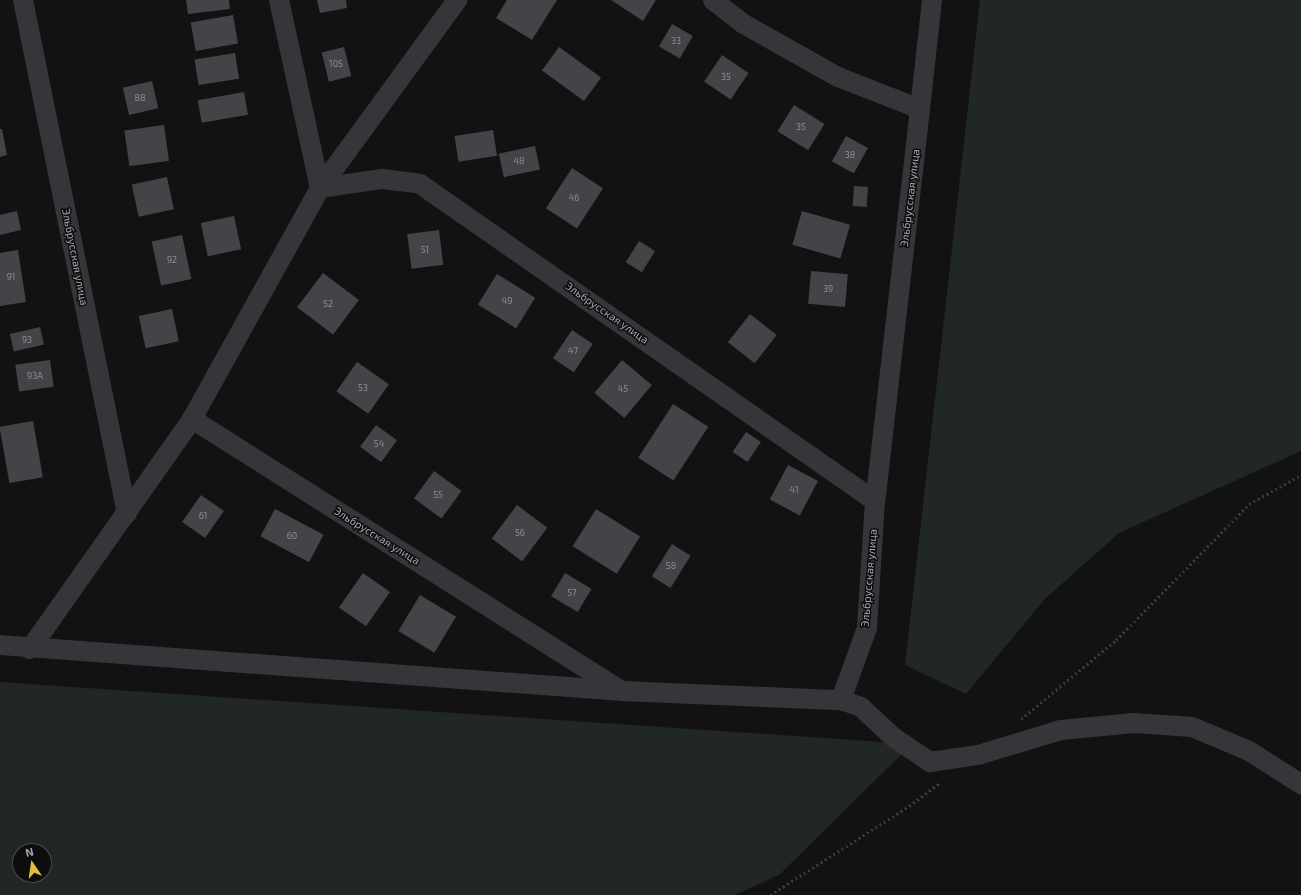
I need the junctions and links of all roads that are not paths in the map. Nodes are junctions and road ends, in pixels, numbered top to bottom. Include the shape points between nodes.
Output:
1 (23, 0) edge
2 (279, 0) edge
3 (457, 0) edge
4 (713, 0) edge
5 (932, 0) edge
6 (920, 109) junction
7 (320, 188) junction
8 (192, 419) junction
9 (875, 501) junction
10 (127, 514) junction
11 (0, 645) edge
12 (30, 649) junction
13 (622, 692) junction
14 (841, 700) junction
15 (1301, 784) edge

1 - 10 street, Эльбрусская улица
2 - 7 street
3 - 7 street
4 - 6 street via 742,23 838,77
5 - 6 street, Эльбрусская улица
6 - 9 street, Эльбрусская улица
7 - 8 street
7 - 9 street, Эльбрусская улица via 382,179 420,184
8 - 10 street
8 - 13 street, Эльбрусская улица
9 - 14 street, Эльбрусская улица via 867,628
10 - 12 street
11 - 12 street
12 - 13 street
13 - 14 street
14 - 15 street via 861,707 893,737 930,762 978,754 1061,730 1134,723 1192,726 1249,751

